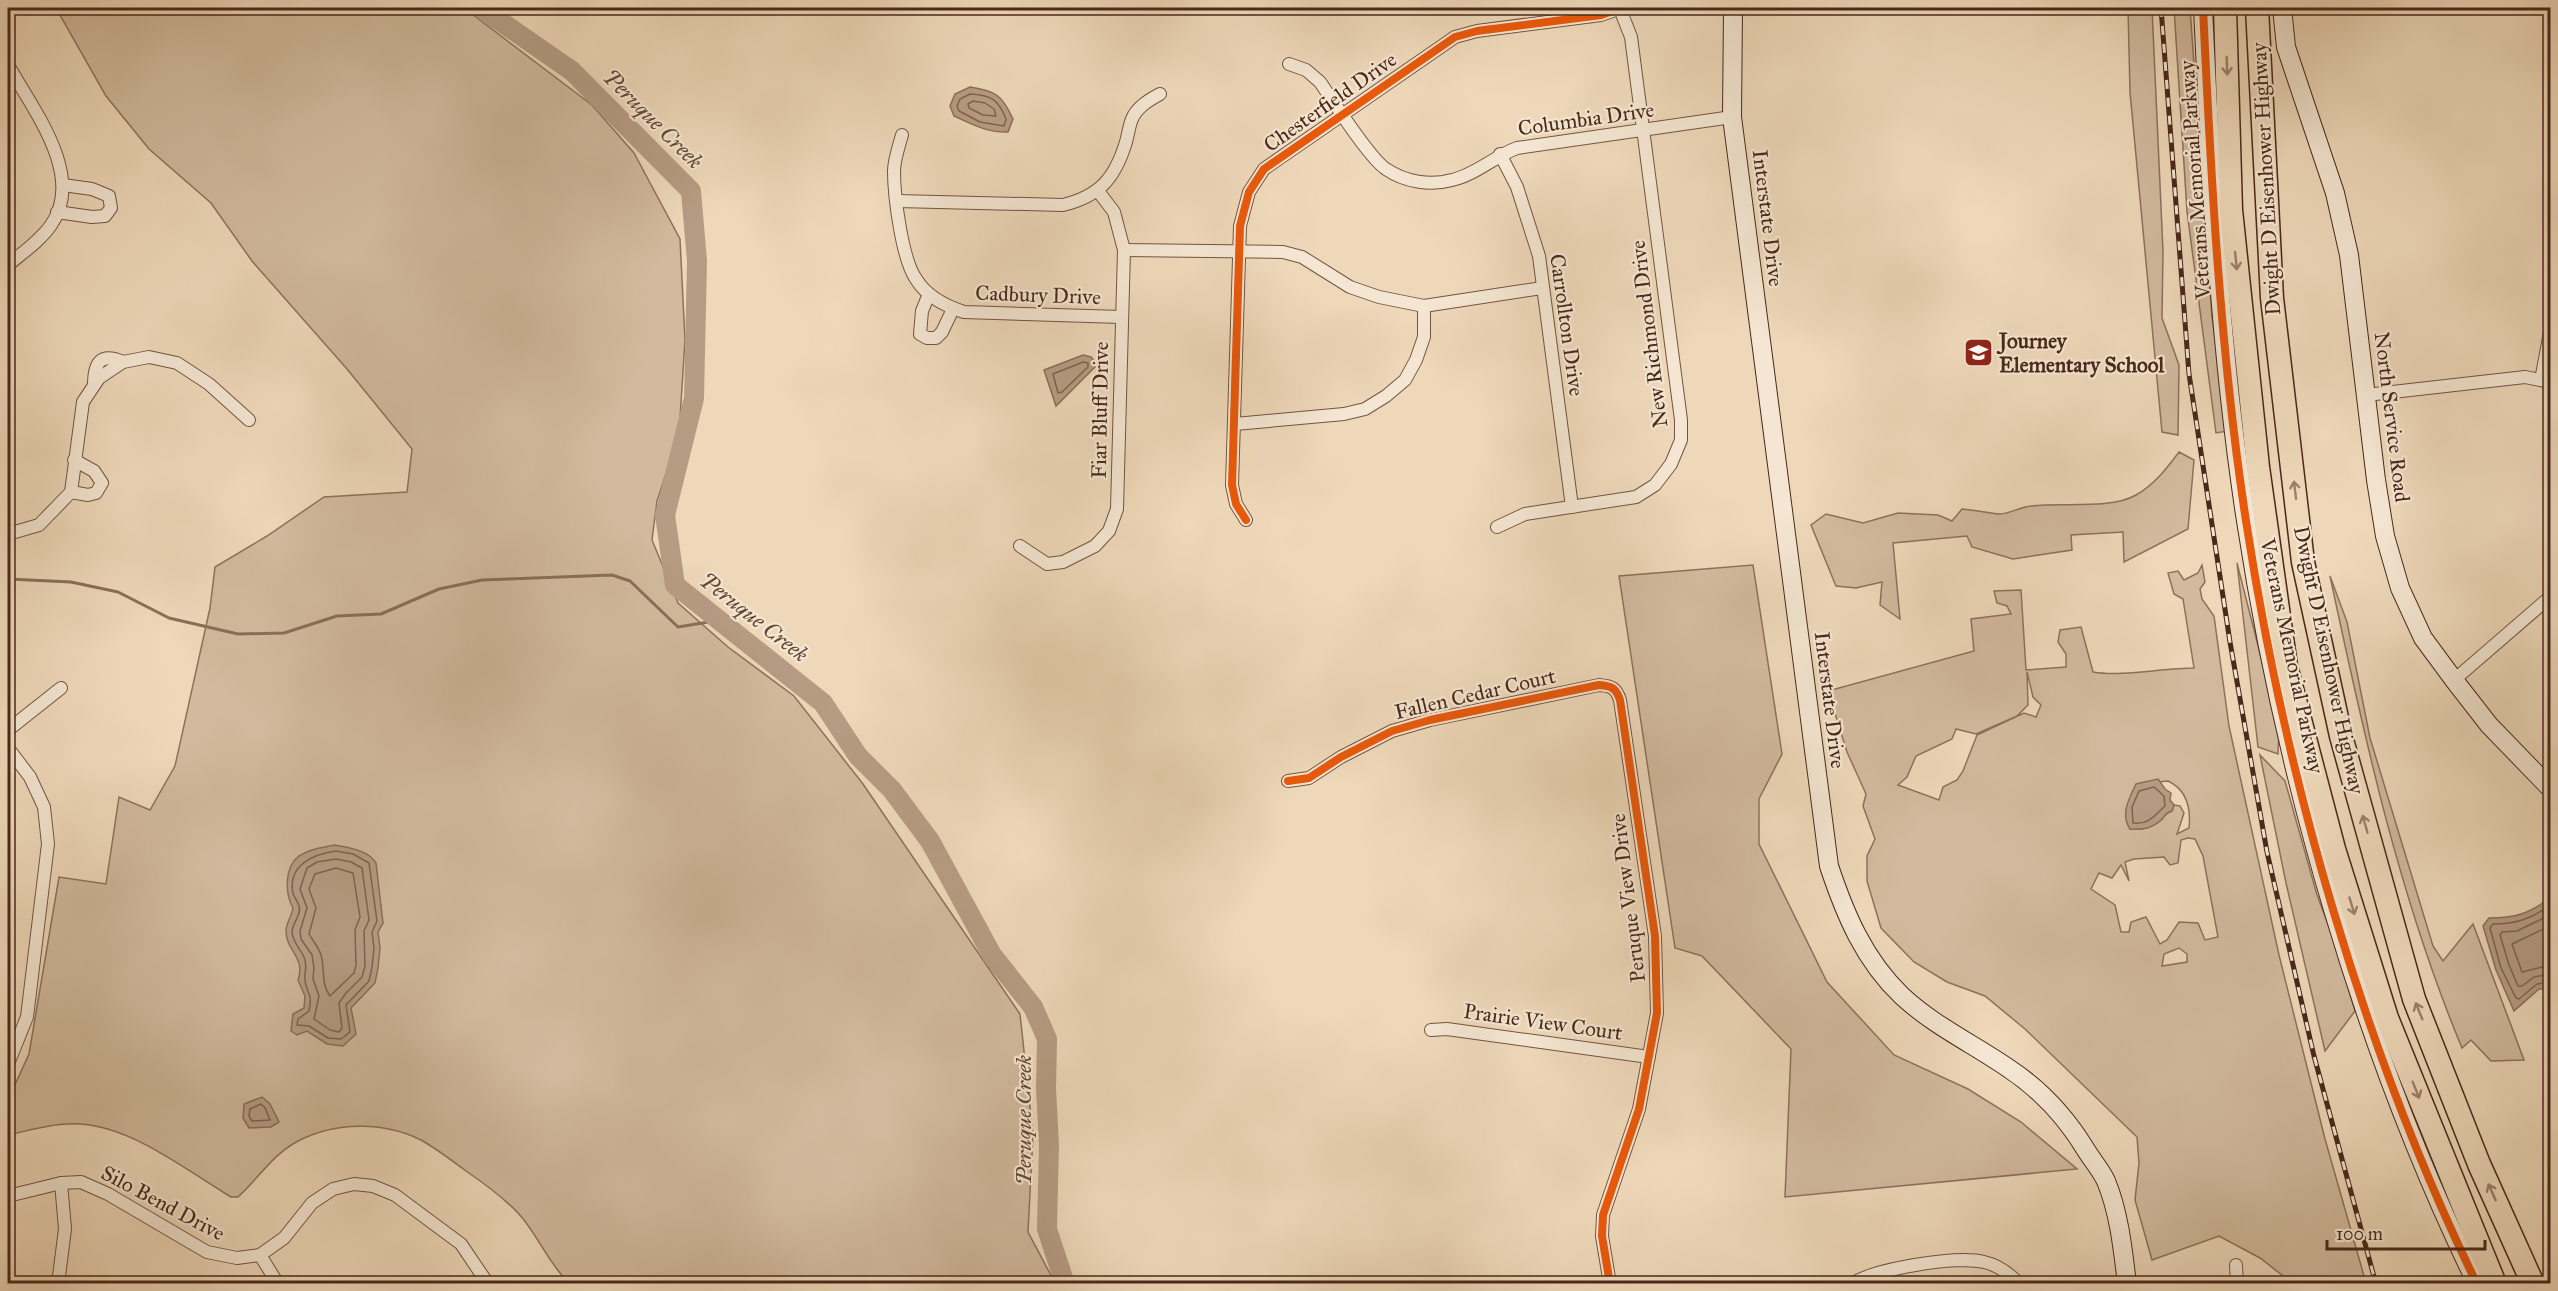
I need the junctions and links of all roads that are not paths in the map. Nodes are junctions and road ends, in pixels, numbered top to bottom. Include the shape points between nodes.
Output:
1 (1620, 8) edge
2 (1733, 8) edge
3 (2203, 8) edge
4 (2225, 8) edge
5 (2257, 8) edge
6 (2282, 8) edge
7 (1289, 64) dead end
8 (10, 74) edge
9 (1160, 94) dead end
10 (1343, 114) junction
11 (1732, 117) junction
12 (1643, 130) junction
13 (902, 135) dead end
14 (1500, 154) junction
15 (63, 185) junction
16 (1098, 190) junction
17 (897, 201) junction
18 (57, 212) junction
19 (1124, 250) junction
20 (1239, 251) junction
21 (8, 266) edge
22 (1542, 288) junction
23 (929, 294) junction
24 (1424, 306) junction
25 (953, 309) junction
26 (1121, 317) junction
27 (2550, 332) edge
28 (2546, 381) edge
29 (2366, 395) junction
30 (249, 420) dead end
31 (1235, 424) junction
32 (75, 460) junction
33 (71, 492) junction
34 (1572, 507) junction
35 (1246, 520) dead end
36 (1497, 527) dead end
37 (8, 534) edge
38 (1020, 546) dead end
39 (2550, 597) edge
40 (2454, 680) junction
41 (1611, 685) joint
42 (61, 688) dead end
43 (8, 730) edge
44 (8, 747) edge
45 (1288, 781) dead end
46 (2550, 788) edge
47 (1431, 1030) dead end
48 (1649, 1057) junction
49 (8, 1064) edge
50 (61, 1183) junction
51 (8, 1196) edge
52 (260, 1255) junction
53 (2236, 1265) dead end
54 (58, 1284) edge
55 (278, 1284) edge
56 (488, 1284) edge
57 (1610, 1284) edge
58 (1852, 1284) edge
59 (2019, 1284) edge
60 (2127, 1284) edge
61 (2237, 1284) edge
62 (2476, 1284) edge
63 (2495, 1284) edge
64 (2534, 1284) edge

1 - 10 street, Chesterfield Drive via 1601,15 1455,37
1 - 12 street, New Richmond Drive via 1631,37
2 - 11 street, Interstate Drive
3 - 62 street, Veterans Memorial Parkway via 2222,319 2258,594 2298,779 2337,918 2395,1091
4 -> 63 highway, Dwight D Eisenhower Highway via 2230,210 2258,467 2286,666 2334,849 2387,1018
64 -> 5 highway, Dwight D Eisenhower Highway via 2480,1164 2414,999 2336,713 2303,562 2272,298
6 - 29 street, North Service Road via 2286,46 2335,193 2349,255
7 - 10 street, Columbia Drive via 1306,70 1320,82
8 - 15 street via 58,154
9 - 16 street via 1132,118 1119,162
10 - 14 street, Columbia Drive via 1384,169 1406,179 1431,183 1454,180
10 - 20 street, Chesterfield Drive via 1264,169 1249,192 1240,226
11 - 12 street, Columbia Drive
11 - 60 street, Interstate Drive via 1828,866 1850,922 1892,985 1921,1011 2028,1083 2078,1137 2105,1180
12 - 14 street, Columbia Drive via 1517,148
12 - 34 street, New Richmond Drive via 1681,440 1671,464 1654,485 1636,497
13 - 17 street, Cadbury Drive via 894,169
14 - 22 street, Carrollton Drive via 1530,221
15 - 18 street
15 - 18 street via 109,196 111,208 105,216 92,217
16 - 17 street via 1063,205
16 - 19 street, Fiar Bluff Drive via 1114,212
17 - 23 street, Cadbury Drive via 906,259 916,280
18 - 21 street via 53,223
19 - 20 street
19 - 26 street, Fiar Bluff Drive
20 - 24 street via 1283,252 1302,257 1350,287
20 - 31 street, Chesterfield Drive
22 - 24 street
22 - 34 street, Carrollton Drive
23 - 25 street, Cadbury Drive
23 - 25 street, Cadbury Drive via 922,311 920,334 936,338
24 - 31 street via 1424,337 1416,360 1405,380 1386,396 1365,409 1344,414
25 - 26 street, Cadbury Drive
26 - 38 street, Fiar Bluff Drive via 1117,509 1109,531 1095,546 1063,562 1047,564
27 - 28 street
28 - 29 street via 2525,377 2484,380
29 - 40 street, North Service Road via 2385,536 2400,588 2423,638
30 - 32 street via 209,384 177,363 149,357 123,362 99,378 83,402
31 - 35 street, Chesterfield Drive via 1232,485 1236,504
32 - 33 street
32 - 33 street via 94,471 102,483 96,493
33 - 37 street via 39,525
34 - 36 street, New Richmond Drive via 1525,514
39 - 40 street
40 - 46 street, North Service Road via 2489,725
41 - 45 street, Fallen Cedar Court via 1558,692 1392,731 1309,778
41 - 48 street, Peruque View Drive via 1620,700 1654,936 1657,1013
42 - 43 street
44 - 49 street via 30,777 44,807 48,844 27,1017
47 - 48 street, Prairie View Court
48 - 57 street, Peruque View Drive via 1639,1109 1603,1215 1602,1236
50 - 51 street, Silo Bend Drive
50 - 52 street, Silo Bend Drive via 81,1182 108,1194 207,1252 237,1258
50 - 54 street via 64,1229
52 - 55 street
52 - 56 street via 284,1238 312,1203 333,1190 354,1184 373,1186 395,1195 461,1244
53 - 61 street
58 - 59 street via 1886,1270 1971,1260 1994,1265

